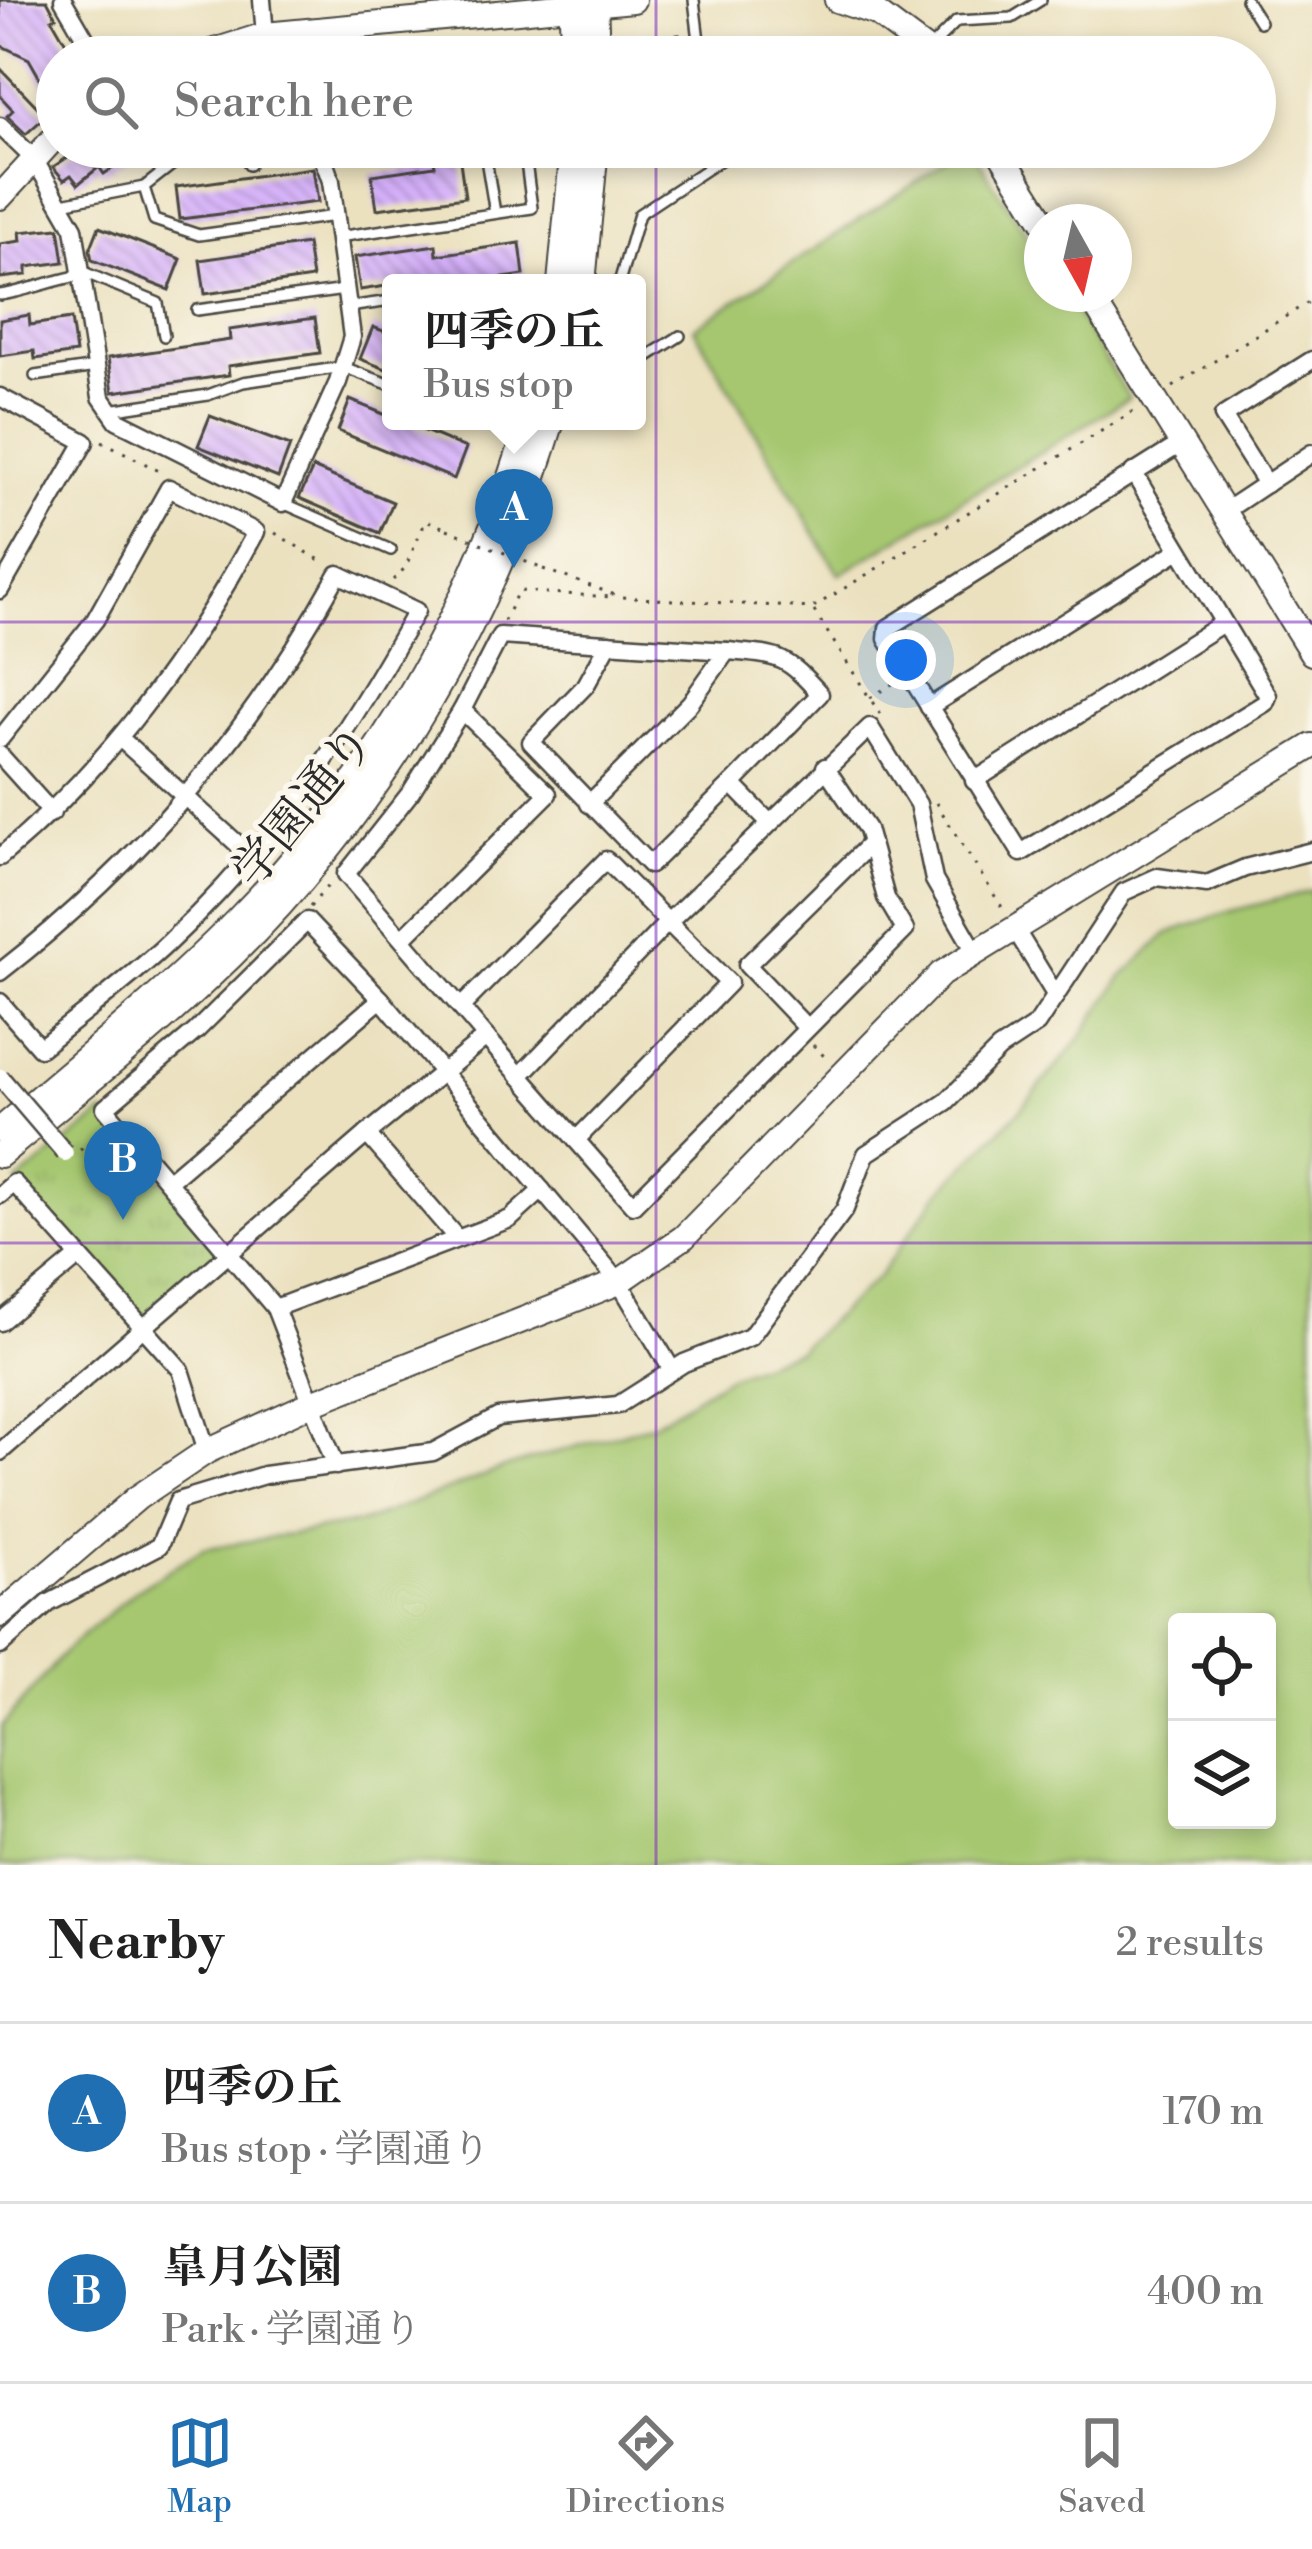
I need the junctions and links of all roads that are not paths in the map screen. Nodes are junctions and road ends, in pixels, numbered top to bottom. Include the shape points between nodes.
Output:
1 (63, 0) edge
2 (262, 0) edge
3 (633, 0) edge
4 (694, 0) edge
5 (838, 0) edge
6 (1041, 0) edge
7 (1246, 0) edge
8 (583, 2) edge
9 (1260, 22) dead end
10 (83, 36) edge
11 (267, 36) edge
12 (340, 36) edge
13 (577, 36) edge
14 (592, 36) edge
15 (698, 36) edge
16 (908, 36) edge
17 (945, 36) edge
18 (0, 126) edge
19 (34, 159) junction
20 (36, 162) edge
21 (40, 168) edge
22 (168, 168) edge
23 (326, 168) edge
24 (488, 168) edge
25 (527, 168) edge
26 (571, 168) edge
27 (594, 168) edge
28 (700, 168) edge
29 (1010, 168) edge
30 (144, 187) junction
31 (0, 197) edge
32 (62, 202) junction
33 (1033, 204) edge
34 (495, 213) junction
35 (335, 215) junction
36 (338, 237) junction
37 (81, 273) junction
38 (561, 274) edge
39 (584, 274) edge
40 (622, 274) edge
41 (0, 295) edge
42 (346, 298) junction
43 (382, 301) edge
44 (197, 310) dead end
45 (1100, 312) edge
46 (164, 336) dead end
47 (680, 337) dead end
48 (646, 358) edge
49 (1312, 360) edge
50 (96, 367) junction
51 (343, 367) junction
52 (35, 376) dead end
53 (382, 382) edge
54 (0, 398) edge
55 (110, 410) junction
56 (526, 430) edge
57 (549, 430) edge
58 (1182, 443) junction
59 (1312, 452) edge
60 (1133, 472) junction
61 (1266, 484) junction
62 (283, 502) junction
63 (1225, 511) junction
64 (391, 550) dead end
65 (1179, 550) junction
66 (0, 590) edge
67 (1223, 622) junction
68 (609, 644) junction
69 (727, 651) junction
70 (1312, 653) edge
71 (929, 707) junction
72 (462, 710) junction
73 (0, 739) edge
74 (122, 739) junction
75 (1312, 746) edge
76 (0, 755) edge
77 (825, 766) junction
78 (974, 781) junction
79 (732, 784) junction
80 (187, 799) junction
81 (589, 804) junction
82 (52, 813) junction
83 (769, 822) junction
84 (871, 843) junction
85 (1312, 851) edge
86 (0, 856) edge
87 (252, 856) junction
88 (667, 923) junction
89 (1015, 929) junction
90 (402, 939) junction
91 (976, 953) junction
92 (0, 972) edge
93 (1056, 996) junction
94 (381, 999) junction
95 (0, 1002) edge
96 (460, 1007) junction
97 (807, 1028) junction
98 (486, 1037) junction
99 (443, 1072) junction
100 (520, 1076) junction
101 (0, 1077) edge
102 (0, 1130) edge
103 (368, 1134) junction
104 (576, 1140) junction
105 (65, 1153) road end
106 (0, 1155) edge
107 (168, 1180) junction
108 (542, 1190) junction
109 (0, 1195) edge
110 (455, 1236) junction
111 (231, 1254) junction
112 (77, 1258) junction
113 (620, 1282) junction
114 (275, 1308) junction
115 (0, 1322) edge
116 (146, 1327) junction
117 (672, 1370) junction
118 (312, 1403) junction
119 (207, 1450) junction
120 (0, 1452) edge
121 (336, 1466) junction
122 (0, 1615) edge
123 (0, 1646) edge

1 - 10 street
2 - 11 street
3 - 8 street
4 - 15 lane
5 - 16 street
6 - 17 lane via 1012,18 957,21
7 - 9 lane
8 - 12 street
8 - 13 street
8 - 14 street
18 - 19 street
19 - 20 street
19 - 31 street
21 - 32 street
22 - 30 lane
23 - 35 street
24 - 34 lane
25 - 34 lane via 532,208
26 - 38 street
27 - 39 street
28 - 40 lane via 639,214
29 - 33 street
30 - 32 lane
30 - 35 lane via 154,220 199,235
32 - 37 street
34 - 36 lane
35 - 36 street
36 - 42 street
37 - 41 lane
37 - 46 lane via 158,303
37 - 50 street
42 - 43 lane
42 - 44 lane
42 - 51 street via 352,337
45 - 58 street
47 - 48 lane
49 - 61 street via 1223,416
50 - 52 lane
50 - 55 street
51 - 53 lane
51 - 55 lane
51 - 62 street
54 - 66 street via 85,442
55 - 62 street
56 - 102 street, 学園通り via 473,578 341,798 198,958
57 - 106 street, 学園通り via 488,594 364,805 202,985
58 - 60 street
58 - 63 street
59 - 61 street
60 - 65 street
60 - 71 street via 888,628
61 - 63 street
62 - 64 lane
63 - 70 street
65 - 67 street
65 - 71 street
67 - 78 street
67 - 78 street via 1265,703 1021,853
68 - 69 street
68 - 72 street via 500,636
68 - 81 street via 586,685 531,742
69 - 79 street via 775,655 820,694
69 - 81 street via 690,703
71 - 78 street
72 - 90 street via 346,874
72 - 90 street via 548,794
73 - 74 street via 95,620 169,488 256,532
74 - 80 street
74 - 82 street
75 - 89 street
76 - 82 street
77 - 83 street
77 - 84 street
77 - 91 street via 870,727 918,804 934,880
79 - 81 street via 650,865
79 - 83 street
80 - 87 street
80 - 87 street via 247,722 338,574 416,610 368,699
80 - 92 street
82 - 86 street
83 - 88 street
84 - 97 street via 886,898 905,929
84 - 97 street via 747,965
85 - 93 street via 1207,884 1157,877 1124,892
87 - 95 street via 168,944 40,1048
88 - 96 street via 606,860
88 - 100 street
88 - 104 street via 729,982
89 - 91 street
89 - 93 street
90 - 96 street
91 - 113 street via 906,1007 684,1237
93 - 117 street via 1037,1024 999,1048 946,1102 866,1154 845,1209 750,1337
94 - 99 street
94 - 107 street
94 - 107 street via 307,921 105,1108
96 - 98 street
97 - 104 street via 633,1205
98 - 99 street
98 - 100 street
99 - 103 street
99 - 108 street
100 - 104 street
101 - 105 street, bridge
103 - 110 street
103 - 111 street
107 - 111 street
108 - 110 street via 510,1219
108 - 113 street
109 - 112 street via 14,1183
110 - 114 street
111 - 114 street
111 - 116 street
112 - 115 street
112 - 116 street
113 - 117 street
113 - 118 street
114 - 118 street
116 - 119 street via 181,1370
116 - 120 street
117 - 121 street via 618,1405 498,1417 433,1452
118 - 119 street
118 - 121 street
119 - 122 street via 137,1498
121 - 123 street via 264,1475 178,1502 159,1546 49,1603

